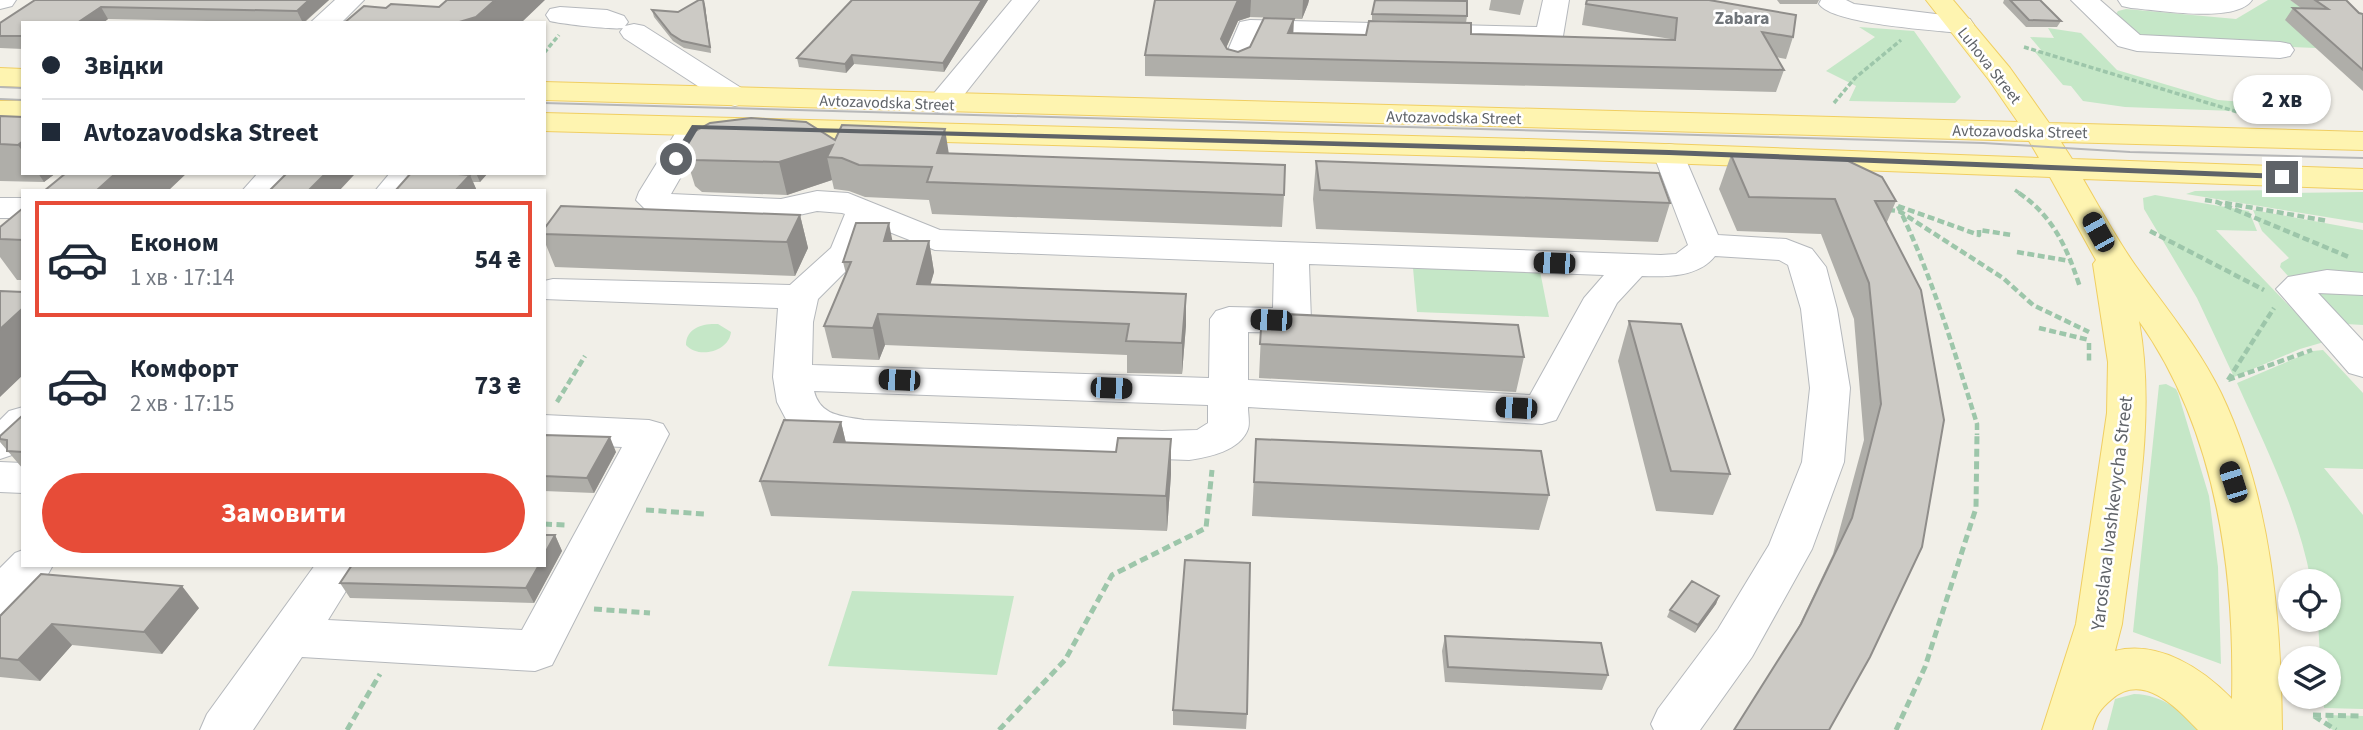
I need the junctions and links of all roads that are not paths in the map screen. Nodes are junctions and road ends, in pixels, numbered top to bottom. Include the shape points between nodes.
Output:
1 (351, 0) edge
2 (1026, 0) edge
3 (1556, 0) edge
4 (1939, 0) edge
5 (2084, 0) edge
6 (2131, 0) edge
7 (2239, 0) edge
8 (1832, 4) dead end
9 (560, 15) edge
10 (1306, 15) dead end
11 (326, 21) edge
12 (1959, 25) junction
13 (1332, 31) junction
14 (2280, 50) dead end
15 (1237, 62) edge
16 (0, 78) edge
17 (21, 78) edge
18 (546, 91) edge
19 (735, 97) junction
20 (941, 104) junction
21 (0, 110) edge
22 (21, 110) edge
23 (546, 122) edge
24 (695, 127) junction
25 (2039, 131) junction
26 (2363, 141) edge
27 (1669, 153) junction
28 (2062, 166) junction
29 (275, 175) edge
30 (406, 175) edge
31 (2363, 179) edge
32 (260, 189) edge
33 (393, 189) edge
34 (0, 208) edge
35 (21, 208) edge
36 (862, 212) junction
37 (1705, 245) junction
38 (1291, 254) junction
39 (2090, 256) junction
40 (1633, 265) junction
41 (2357, 271) edge
42 (553, 290) dead end
43 (801, 297) junction
44 (2340, 337) edge
45 (2363, 364) edge
46 (792, 377) junction
47 (1228, 392) junction
48 (548, 421) edge
49 (21, 423) edge
50 (0, 444) edge
51 (0, 477) edge
52 (21, 478) edge
53 (29, 567) edge
54 (339, 567) edge
55 (0, 597) edge
56 (290, 637) junction
57 (2072, 714) edge
58 (1676, 724) dead end
59 (225, 730) edge
60 (2229, 730) edge
61 (2257, 730) edge

1 - 11 street
2 - 20 street
3 - 13 street via 1549,36
4 - 12 main road, Luhova Street
5 - 14 street via 2137,43
6 - 7 street via 2218,6
8 - 12 street via 1849,11
9 - 19 street via 607,18
10 - 13 street
12 - 25 main road, Luhova Street
13 - 15 street via 1250,29
16 - 17 main road
18 - 19 main road, Avtozavodska Street
19 - 20 main road, Avtozavodska Street
20 - 25 main road, Avtozavodska Street
21 - 22 main road
23 - 24 main road, Avtozavodska Street
24 - 27 main road, Avtozavodska Street
24 - 36 street via 655,192 653,200 659,204 781,209 817,201 848,204
25 - 26 main road, Avtozavodska Street
25 - 28 main road, Luhova Street
27 - 28 main road, Avtozavodska Street
27 - 37 street
28 - 31 main road, Avtozavodska Street
28 - 39 main road, Yaroslava Ivashkevycha Street
29 - 32 street
30 - 33 street
34 - 35 street
36 - 38 street via 935,240
36 - 43 street via 852,242
37 - 40 street via 1686,264
37 - 58 street via 1786,250 1800,257 1808,267 1819,309 1830,388 1823,462 1790,549 1735,643
38 - 40 street
38 - 47 street via 1292,321 1229,319
39 - 57 main road, Yaroslava Ivashkevycha Street via 2127,362 2127,413 2099,624
39 - 61 main road, Yaroslava Ivashkevycha Street via 2178,351 2209,410 2233,482 2251,589
40 - 47 street via 1602,298 1542,410
41 - 44 street via 2281,293
42 - 43 street
43 - 46 street via 795,315
44 - 45 street
46 - 47 street
46 - 47 street via 800,411 813,424 837,431 1162,446 1216,440 1228,428
48 - 56 street via 649,434 535,651
49 - 50 street
51 - 52 street
53 - 55 street
54 - 56 street
56 - 59 street
57 - 60 main road via 2116,670 2141,669 2188,688

